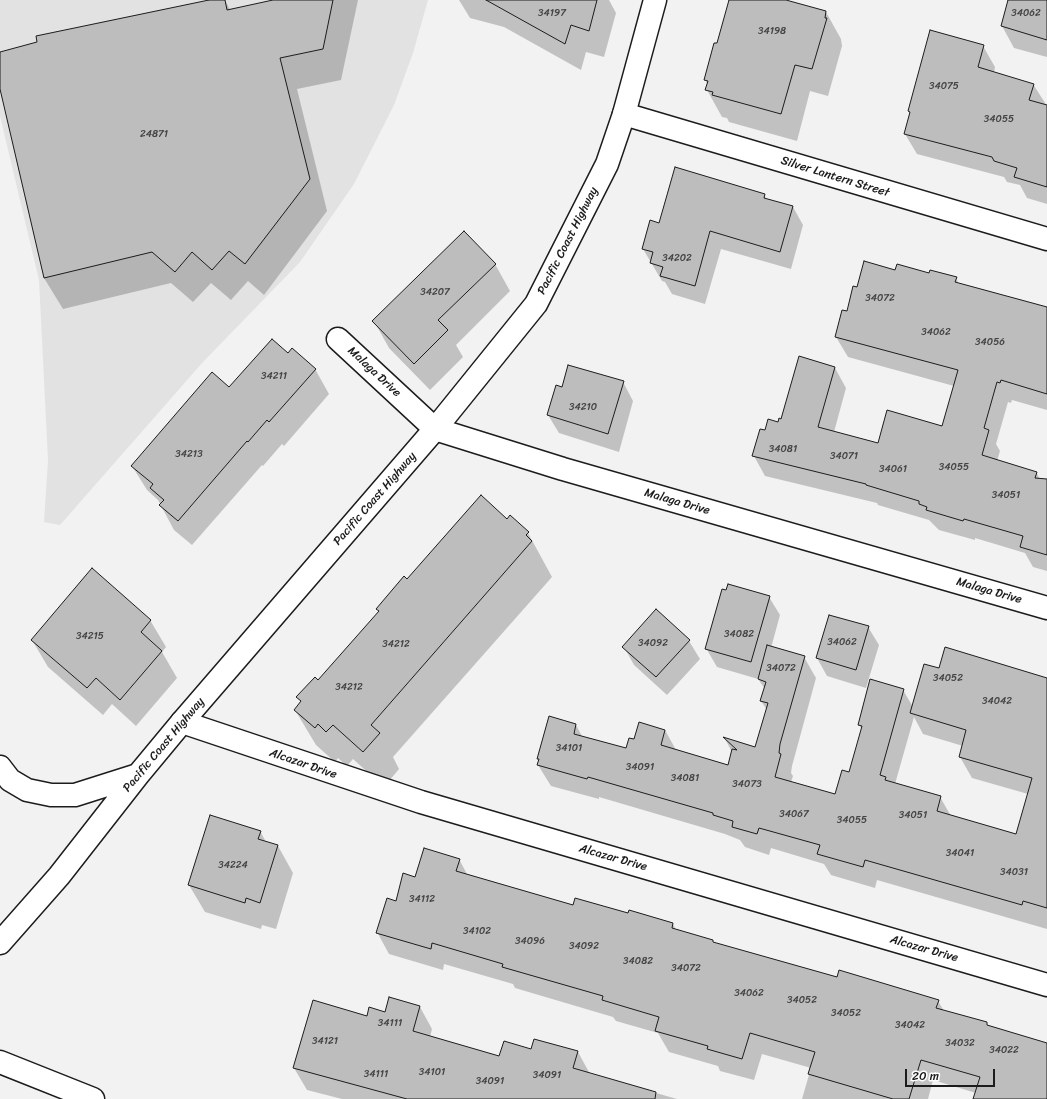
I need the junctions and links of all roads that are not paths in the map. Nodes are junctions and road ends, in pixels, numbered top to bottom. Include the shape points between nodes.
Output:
1 (655, 0) edge
2 (624, 114) junction
3 (1047, 239) edge
4 (338, 339) dead end
5 (435, 429) junction
6 (1047, 608) edge
7 (182, 722) junction
8 (0, 767) edge
9 (138, 775) junction
10 (0, 942) edge
11 (1047, 985) edge
12 (0, 1062) edge
13 (93, 1099) edge

1 - 2 main road, Pacific Coast Highway
2 - 3 main road, Silver Lantern Street
2 - 5 main road, Pacific Coast Highway via 607,164 536,304
4 - 5 main road, Malaga Drive
5 - 6 main road, Malaga Drive via 562,469
5 - 7 main road, Pacific Coast Highway
7 - 9 main road, Pacific Coast Highway
7 - 11 main road, Alcazar Drive via 421,802
8 - 9 main road via 10,780 27,790 51,795 75,794
9 - 10 main road, Pacific Coast Highway via 59,876
12 - 13 main road

